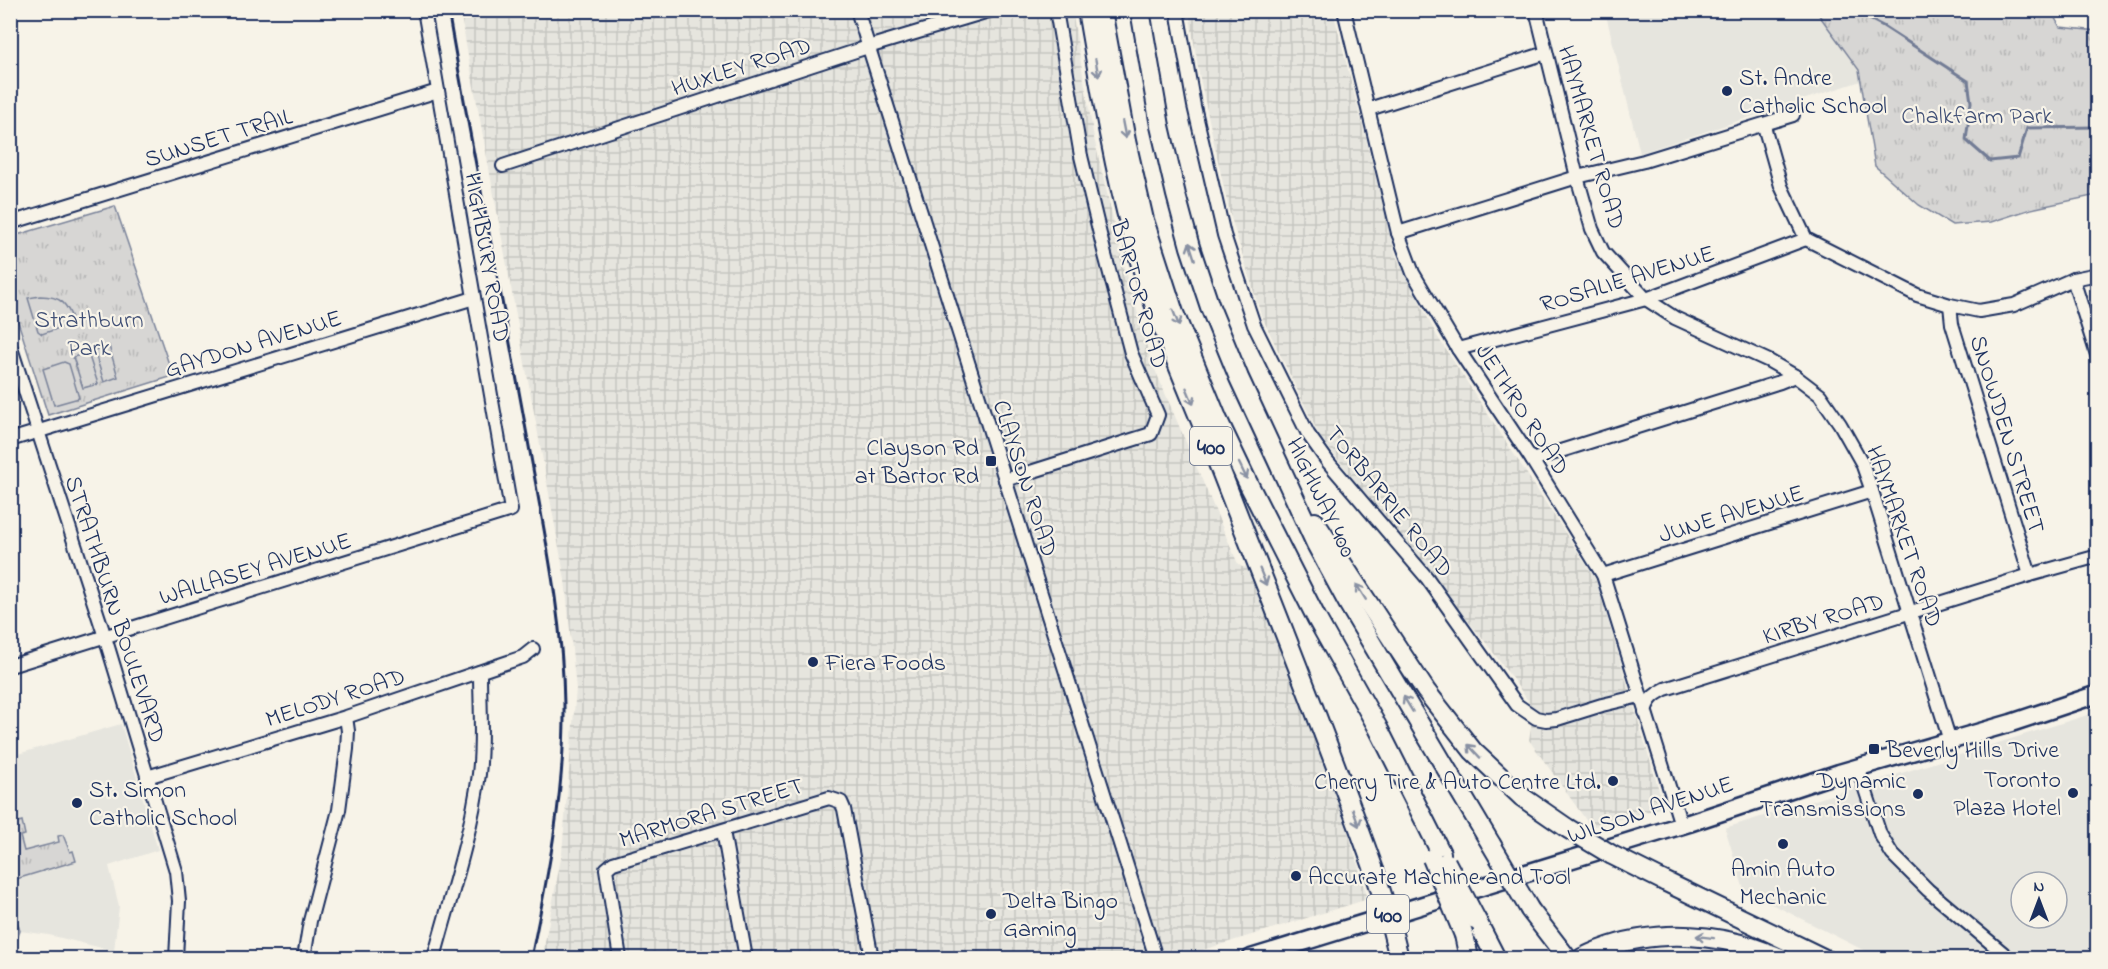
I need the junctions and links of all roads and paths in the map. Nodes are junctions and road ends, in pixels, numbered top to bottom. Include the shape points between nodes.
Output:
1 (424, 10) edge
2 (857, 10) edge
3 (992, 10) edge
4 (1056, 10) edge
5 (1087, 10) edge
6 (1102, 10) edge
7 (1140, 10) edge
8 (1177, 10) edge
9 (1344, 10) edge
10 (1536, 10) edge
11 (868, 47) junction
12 (1546, 53) junction
13 (438, 91) junction
14 (1369, 109) junction
15 (1793, 115) dead end
16 (1764, 126) junction
17 (503, 166) dead end
18 (1577, 177) junction
19 (10, 223) edge
20 (1398, 232) junction
21 (1806, 239) junction
22 (2097, 274) edge
23 (2073, 279) junction
24 (474, 298) junction
25 (1646, 299) junction
26 (1950, 305) junction
27 (10, 345) edge
28 (1458, 349) junction
29 (2097, 358) edge
30 (1795, 376) junction
31 (37, 432) junction
32 (10, 440) edge
33 (1532, 460) junction
34 (1005, 480) junction
35 (1288, 484) junction
36 (1872, 491) junction
37 (511, 510) joint
38 (2097, 556) edge
39 (1603, 575) junction
40 (2030, 575) junction
41 (1910, 613) junction
42 (105, 637) junction
43 (533, 649) dead end
44 (10, 666) edge
45 (480, 672) junction
46 (1635, 679) junction
47 (1665, 689) junction
48 (2097, 694) edge
49 (1640, 696) junction
50 (1645, 712) junction
51 (346, 717) junction
52 (1950, 741) junction
53 (1858, 768) junction
54 (147, 777) junction
55 (1681, 825) junction
56 (723, 831) junction
57 (1437, 855) junction
58 (1558, 955) edge
59 (176, 958) edge
60 (304, 958) edge
61 (434, 958) edge
62 (620, 958) edge
63 (746, 958) edge
64 (872, 958) edge
65 (1156, 958) edge
66 (1251, 958) edge
67 (1399, 958) edge
68 (1469, 958) edge
69 (1496, 958) edge
70 (1582, 958) edge
71 (1781, 958) edge
72 (1823, 958) edge
73 (2009, 958) edge

1 - 13 street, HIGHBURY ROAD
2 - 11 street, CLAYSON ROAD
3 - 11 street, HUXLEY ROAD
4 - 34 street, BARTOR ROAD via 1081,156 1105,255 1131,353 1158,415 1151,434
5 -> 67 highway, 400, bridge via 1110,142 1132,235 1167,340 1341,778 1387,910
6 -> 57 highway via 1143,220 1174,313 1217,418 1338,660 1367,731
35 -> 7 highway, HIGHWAY 400 / 400 via 1239,378 1190,247 1160,126
8 - 49 street, TORBARRIE ROAD via 1224,235 1254,325 1308,434 1427,578 1526,713 1536,718 1557,719
9 - 14 street, JETHRO ROAD
10 - 12 street, HAYMARKET ROAD
11 - 17 street, HUXLEY ROAD
11 - 34 street, CLAYSON ROAD
12 - 14 street
12 - 18 street, HAYMARKET ROAD
13 - 19 street, SUNSET TRAIL
13 - 24 street, HIGHBURY ROAD
14 - 20 street, JETHRO ROAD
15 - 16 street
16 - 18 street
16 - 21 street via 1781,186
18 - 20 street
18 - 25 street, HAYMARKET ROAD via 1592,230 1603,252
20 - 28 street, JETHRO ROAD via 1413,273
21 - 25 street, ROSALIE AVENUE
21 - 26 street via 1917,295
22 - 23 street
23 - 26 street via 2014,305 1979,310
23 - 29 street
24 - 31 street, GAYDON AVENUE
24 - 37 street, HIGHBURY ROAD
25 - 28 street, ROSALIE AVENUE
25 - 30 street, HAYMARKET ROAD via 1675,318
26 - 40 street, SNOWDEN STREET via 1952,324
27 - 31 street, STRATHBURN BOULEVARD
28 - 33 street, JETHRO ROAD
30 - 33 street
30 - 36 street, HAYMARKET ROAD via 1820,395 1840,424 1862,463
31 - 32 street, GAYDON AVENUE
31 - 42 street, STRATHBURN BOULEVARD
33 - 39 street, JETHRO ROAD
34 - 65 street, CLAYSON ROAD
58 -> 35 highway, HIGHWAY 400 / 400, bridge via 1349,605
72 -> 35 highway, bridge via 1612,855 1522,797 1473,752 1426,691
36 - 39 street, JUNE AVENUE
36 - 41 street, HAYMARKET ROAD
37 - 42 street, WALLASEY AVENUE
38 - 40 street, KIRBY ROAD
39 - 46 street, JETHRO ROAD
40 - 41 street, KIRBY ROAD
41 - 47 street, KIRBY ROAD
41 - 52 street, HAYMARKET ROAD
42 - 44 street, WALLASEY AVENUE
42 - 54 street, STRATHBURN BOULEVARD
43 - 45 street, MELODY ROAD via 523,657
45 - 51 street, MELODY ROAD
45 - 61 street via 481,744 476,794
46 - 47 street via 1647,687
46 - 49 street, JETHRO ROAD
47 - 50 street, KIRBY ROAD via 1653,696
48 - 52 main road, WILSON AVENUE
49 - 50 street, JETHRO ROAD
50 - 55 street, JETHRO ROAD
51 - 54 street, MELODY ROAD
51 - 60 street via 347,748 339,810
52 - 53 main road, WILSON AVENUE
53 - 55 main road, WILSON AVENUE
53 - 73 street via 1880,834 1892,854
54 - 59 street, STRATHBURN BOULEVARD via 176,871
55 - 66 main road, WILSON AVENUE
56 - 62 street, MARMORA STREET via 613,863 606,869
56 - 63 street
56 - 64 street, MARMORA STREET via 829,798 841,802
57 - 68 highway, bridge
57 - 69 highway, bridge
71 -> 70 highway via 1739,943 1675,935 1623,942

